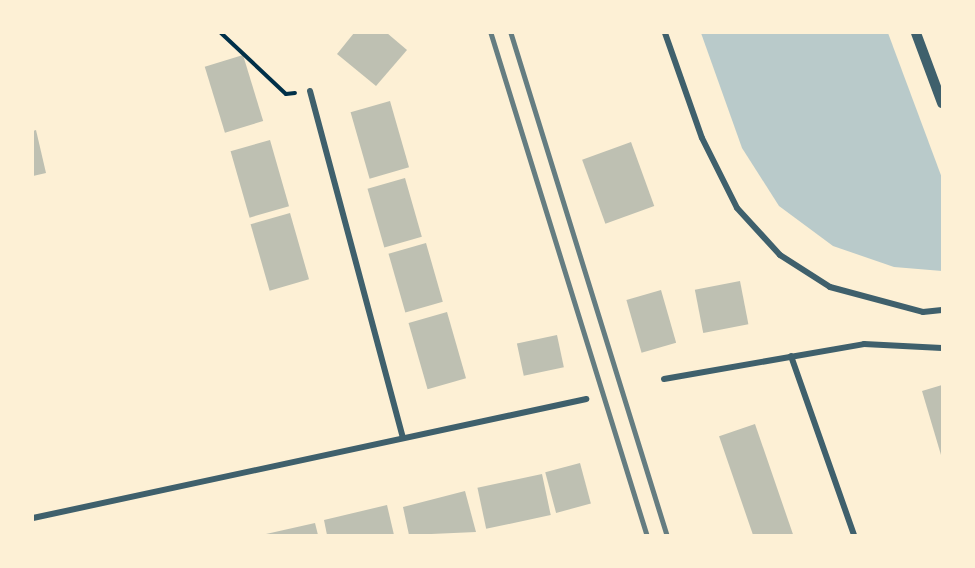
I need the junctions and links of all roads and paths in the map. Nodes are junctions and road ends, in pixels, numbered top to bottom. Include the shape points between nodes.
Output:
1 (221, 33) edge
2 (665, 33) edge
3 (916, 33) edge
4 (310, 91) joint
5 (942, 103) edge
6 (942, 310) edge
7 (942, 348) edge
8 (791, 356) junction
9 (664, 379) dead end
10 (586, 399) dead end
11 (403, 438) junction
12 (33, 517) edge
13 (854, 535) edge

1 - 4 path via 286,94
2 - 6 street via 702,138 737,208 780,255 830,287 923,312
3 - 5 street
4 - 11 street
7 - 8 street via 864,344
8 - 9 street
8 - 13 street
10 - 11 street
11 - 12 street

